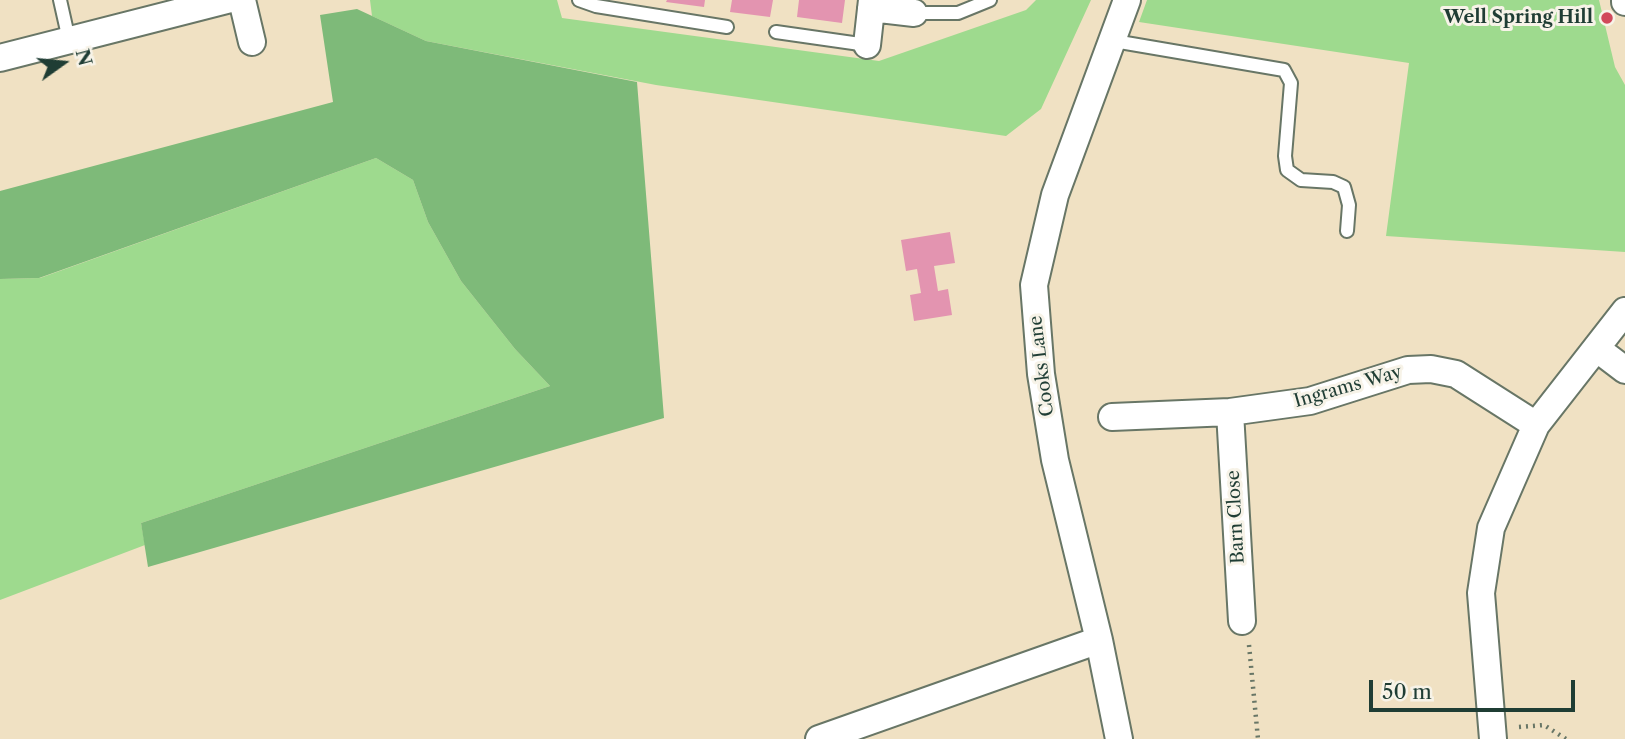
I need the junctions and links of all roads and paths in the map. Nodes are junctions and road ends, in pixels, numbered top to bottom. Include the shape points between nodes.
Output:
1 (60, 0) edge
2 (227, 0) edge
3 (242, 0) edge
4 (579, 0) edge
5 (990, 0) edge
6 (1127, 0) edge
7 (872, 4) edge
8 (914, 13) joint
9 (727, 27) dead end
10 (776, 32) dead end
11 (69, 40) junction
12 (1114, 41) junction
13 (252, 42) dead end
14 (867, 45) joint
15 (0, 58) edge
16 (1347, 231) dead end
17 (1625, 310) edge
18 (1596, 348) junction
19 (1625, 370) edge
20 (1230, 412) junction
21 (1112, 417) dead end
22 (1536, 425) junction
23 (1242, 621) joint
24 (1099, 640) junction
25 (1493, 734) edge
26 (819, 739) edge
27 (1119, 739) edge
28 (1258, 739) edge
29 (1566, 739) edge

1 - 11 lane
2 - 11 street
3 - 13 street
4 - 9 lane
5 - 8 lane via 958,13
6 - 12 street, Cooks Lane
7 - 8 street
7 - 14 street
10 - 14 lane
11 - 15 street
12 - 16 lane via 1284,70 1291,83 1287,170 1301,180 1344,187 1349,205
12 - 24 street, Cooks Lane via 1055,195 1034,285 1041,374 1055,460
17 - 18 street
18 - 19 street
18 - 22 street
20 - 21 street, Ingrams Way
20 - 22 street, Ingrams Way via 1310,401 1408,370 1431,369 1456,374
20 - 23 street, Barn Close
22 - 25 street via 1491,528 1481,593
23 - 28 path via 1249,645
24 - 26 street
24 - 27 street, Cooks Lane
25 - 29 path via 1544,725

